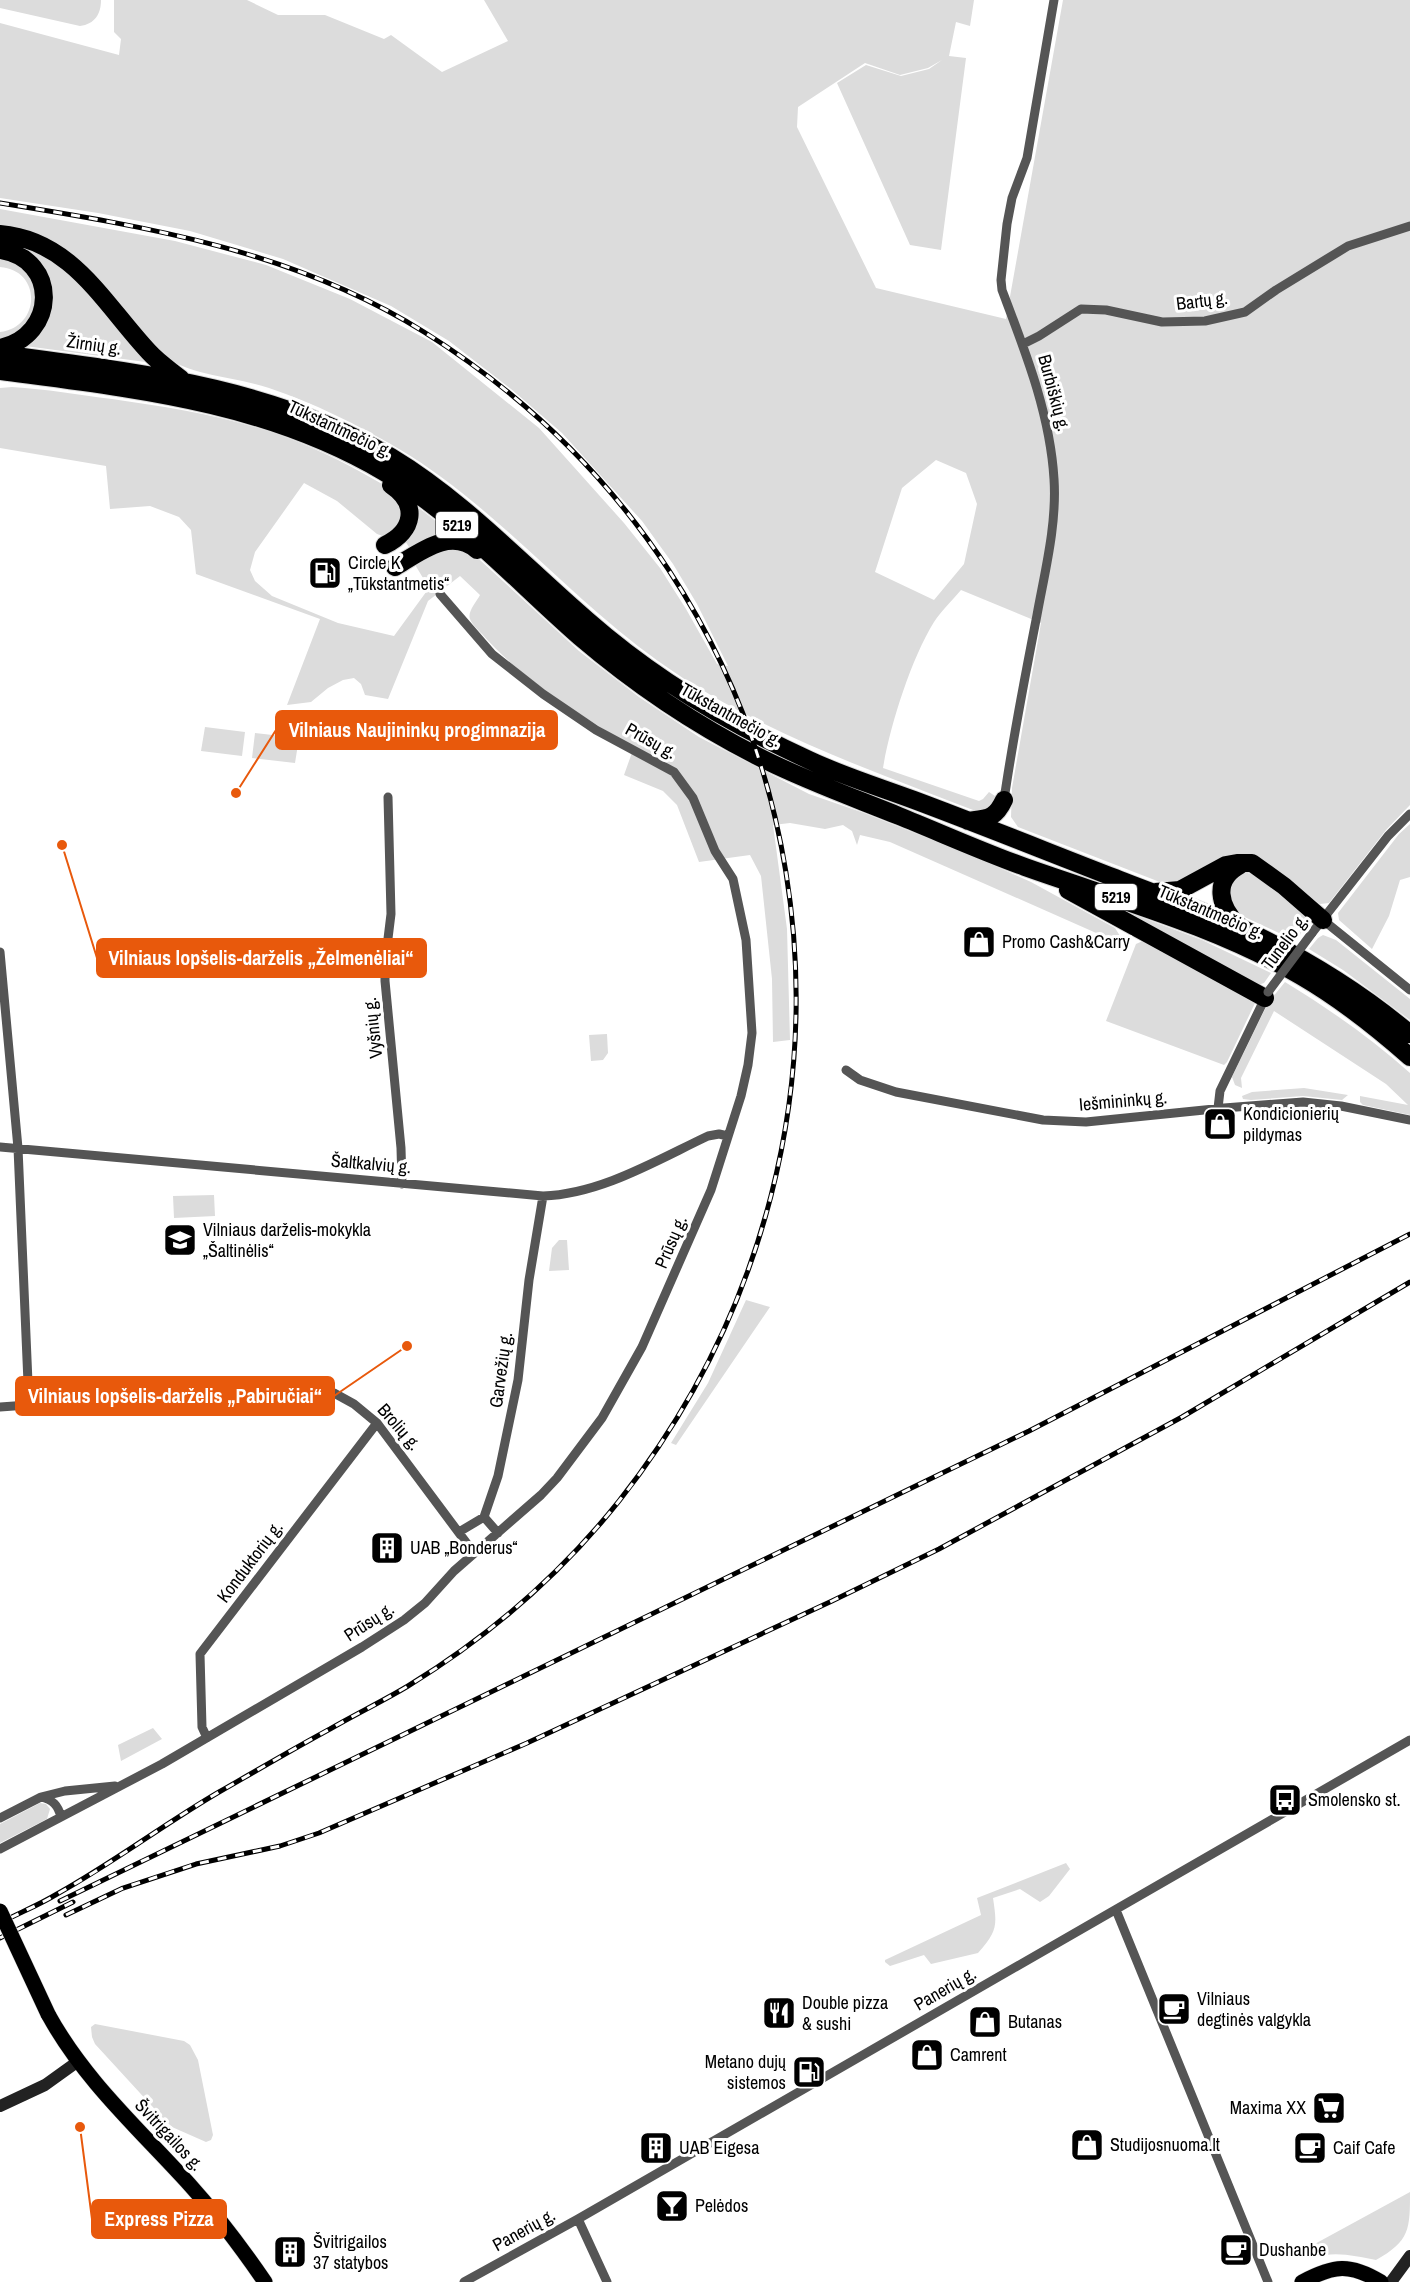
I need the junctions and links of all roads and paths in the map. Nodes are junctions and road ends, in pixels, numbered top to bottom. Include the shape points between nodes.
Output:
1 (1054, 0) edge
2 (1410, 226) edge
3 (0, 234) edge
4 (0, 250) edge
5 (1023, 344) junction
6 (0, 348) edge
7 (0, 354) edge
8 (0, 371) edge
9 (62, 380) junction
10 (182, 380) junction
11 (0, 384) edge
12 (349, 454) junction
13 (385, 544) dead end
14 (395, 567) dead end
15 (510, 572) junction
16 (440, 594) dead end
17 (388, 797) dead end
18 (1004, 800) junction
19 (1410, 814) edge
20 (969, 820) junction
21 (1019, 841) junction
22 (1245, 863) junction
23 (1024, 866) junction
24 (1145, 890) junction
25 (1318, 927) junction
26 (1240, 928) junction
27 (0, 952) edge
28 (1410, 990) edge
29 (1267, 995) junction
30 (1410, 1034) edge
31 (1410, 1057) edge
32 (846, 1070) dead end
33 (1218, 1108) junction
34 (1410, 1120) edge
35 (728, 1136) junction
36 (0, 1147) edge
37 (18, 1148) junction
38 (402, 1184) junction
39 (543, 1196) junction
40 (29, 1406) junction
41 (0, 1407) edge
42 (377, 1423) junction
43 (484, 1517) junction
44 (459, 1532) junction
45 (498, 1533) junction
46 (474, 1553) junction
47 (207, 1738) junction
48 (1410, 1740) edge
49 (121, 1785) junction
50 (41, 1797) junction
51 (61, 1817) junction
52 (0, 1818) edge
53 (0, 1849) edge
54 (1116, 1910) junction
55 (0, 1911) edge
56 (77, 2062) junction
57 (0, 2106) edge
58 (579, 2219) junction
59 (1410, 2256) edge
60 (265, 2282) edge
61 (464, 2282) edge
62 (607, 2282) edge
63 (1268, 2282) edge
64 (1302, 2282) edge
65 (1381, 2282) edge
66 (1391, 2282) edge

1 - 5 street, Burbiškių g. via 1027,158 1012,198 1001,280
2 - 5 street, Bartų g. via 1348,246 1245,312 1205,321 1162,322 1106,310 1080,309
3 - 10 highway via 32,240 60,254 150,354
4 - 6 highway via 13,252 33,266 45,302 42,315 29,333
5 - 18 street, Burbiškių g. via 1050,436 1053,518
7 - 10 highway, Žirnių g. / 5219
8 - 9 highway, 5219
9 - 11 highway
9 - 12 highway, Tūkstantmečio g. / 5219 via 191,399 242,412 292,427
10 - 20 highway, Tūkstantmečio g. / 5219 via 298,412 391,457 475,519 590,623 675,687 811,761
12 - 13 highway via 400,491 407,502 407,527 399,537
12 - 15 highway, Tūkstantmečio g. / 5219 via 418,495
14 - 15 highway via 442,542 454,540 465,542
15 - 23 highway, Tūkstantmečio g. / 5219 via 627,676 713,733 801,777
16 - 35 street, Prūsų g. via 492,654 596,730 674,772 693,798 715,851 733,879 746,940 752,1033 743,1088
17 - 38 street, Vyšnių g. via 391,914 385,981
18 - 20 highway via 998,812
18 - 21 highway via 1010,828
19 - 25 street, Tunelio g. via 1388,836
20 - 21 highway, Tūkstantmečio g. / 5219
21 - 24 highway, Tūkstantmečio g. / 5219
22 - 24 highway via 1226,865 1180,890
22 - 25 highway via 1257,866
22 - 26 highway via 1227,874 1222,890 1224,907
23 - 29 highway
23 - 31 highway, Tūkstantmečio g. / 5219 via 1143,906 1235,943 1301,976
24 - 26 highway, Tūkstantmečio g. / 5219
25 - 28 street
25 - 29 street, Tunelio g., bridge
26 - 30 highway, Tūkstantmečio g. / 5219 via 1364,998
27 - 37 street
29 - 33 street, Tunelio g. via 1220,1090
32 - 33 street, Iešmininkų g. via 860,1080 896,1092 1043,1120 1086,1122
33 - 34 street, Iešmininkų g. via 1320,1103
35 - 39 street, Šaltkalvių g. via 708,1136 603,1184
35 - 45 street, Prūsų g. via 685,1254 622,1385 557,1478
36 - 37 street, Šaltkalvių g.
37 - 38 street, Šaltkalvių g.
37 - 40 street
38 - 39 street, Šaltkalvių g.
39 - 43 street, Garvežių g. via 513,1407 498,1476
40 - 41 street, Brolių g.
40 - 42 street, Brolių g. via 238,1382 278,1381 334,1393
42 - 44 street, Brolių g.
42 - 47 street, Konduktorių g. via 200,1654 202,1727
43 - 44 street
43 - 45 street
44 - 46 street, Brolių g.
45 - 46 street, Prūsų g.
46 - 47 street, Prūsų g. via 404,1620
47 - 49 street, Prūsų g.
48 - 54 street, Panerių g.
49 - 50 street, Prūsų g.
49 - 51 street, Prūsų g.
50 - 51 street via 58,1806
50 - 52 street, Prūsų g.
51 - 53 street, Prūsų g.
54 - 58 street, Panerių g.
54 - 63 street
55 - 56 main road, Švitrigailos g., bridge via 48,2014
56 - 57 main road via 45,2085
56 - 60 main road, Švitrigailos g. via 215,2214
58 - 61 street, Panerių g.
58 - 62 street
59 - 66 main road
64 - 65 main road via 1323,2271 1350,2268

